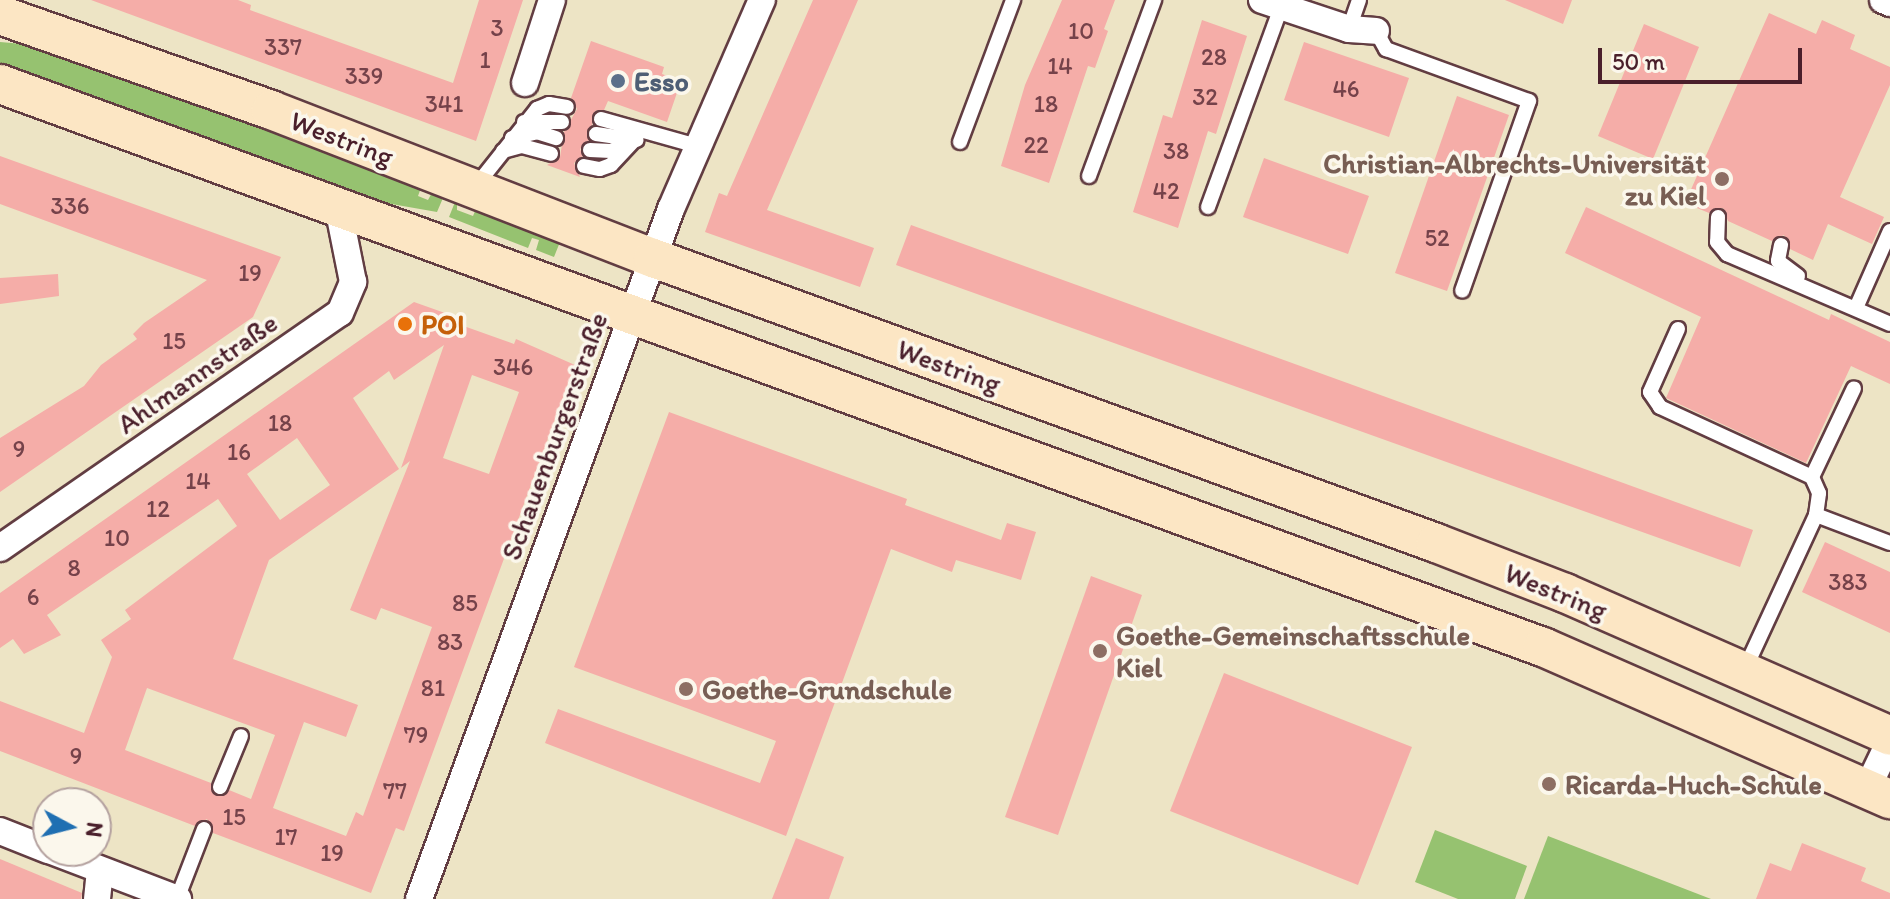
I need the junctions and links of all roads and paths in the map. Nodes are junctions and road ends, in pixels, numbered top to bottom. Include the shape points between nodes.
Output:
1 (552, 0) edge
2 (762, 0) edge
3 (1013, 0) edge
4 (1154, 0) edge
5 (1359, 0) edge
6 (1883, 0) edge
7 (1272, 3) edge
8 (1890, 3) edge
9 (0, 15) edge
10 (1349, 29) junction
11 (1376, 31) joint
12 (525, 83) dead end
13 (0, 84) edge
14 (567, 107) dead end
15 (601, 119) dead end
16 (524, 122) junction
17 (562, 122) dead end
18 (596, 134) dead end
19 (653, 136) junction
20 (512, 138) junction
21 (556, 138) dead end
22 (634, 140) junction
23 (960, 142) dead end
24 (697, 146) junction
25 (590, 150) dead end
26 (503, 151) junction
27 (551, 154) dead end
28 (584, 166) dead end
29 (1089, 176) dead end
30 (473, 189) junction
31 (338, 207) junction
32 (1208, 207) dead end
33 (1718, 217) dead end
34 (1890, 231) edge
35 (1781, 245) dead end
36 (653, 258) junction
37 (1810, 287) junction
38 (1462, 291) dead end
39 (1856, 308) junction
40 (633, 313) junction
41 (1890, 324) edge
42 (1678, 329) dead end
43 (1854, 388) dead end
44 (1812, 477) junction
45 (1816, 515) junction
46 (1890, 543) edge
47 (0, 548) edge
48 (1744, 672) junction
49 (241, 736) dead end
50 (1890, 738) edge
51 (220, 787) dead end
52 (1878, 794) edge
53 (204, 829) dead end
54 (0, 831) edge
55 (32, 843) edge
56 (92, 867) edge
57 (100, 870) junction
58 (97, 899) edge
59 (178, 899) edge
60 (419, 899) edge

1 - 12 street
2 - 24 street, Schauenburgerstraße
3 - 23 lane
4 - 29 lane
5 - 10 lane
6 - 8 street
7 - 10 street
7 - 32 lane
9 - 30 main road, Westring via 271,110
10 - 11 street
11 - 38 lane via 1386,49 1529,101
13 - 31 main road, Westring
14 - 16 lane via 549,104
15 - 19 lane
16 - 17 lane
16 - 20 lane
18 - 22 lane
19 - 22 lane
19 - 24 lane
20 - 21 lane via 537,132
20 - 26 lane
22 - 25 lane via 611,151
22 - 28 lane via 611,165
24 - 36 street, Schauenburgerstraße
26 - 27 lane via 522,146
26 - 30 lane
30 - 36 main road, Westring
31 - 40 main road, Westring
31 - 47 street, Ahlmannstraße via 353,282 340,313
33 - 37 lane via 1717,242 1727,254
34 - 39 lane
35 - 37 lane via 1778,261
36 - 40 street, Schauenburgerstraße
36 - 48 main road, Westring via 1436,543
37 - 39 lane
39 - 41 lane
40 - 52 main road, Westring via 1543,647
40 - 60 street, Schauenburgerstraße
42 - 44 lane via 1650,392 1660,407
43 - 44 lane
44 - 45 lane via 1819,493
45 - 46 lane
45 - 48 lane
48 - 50 main road, Westring
49 - 51 lane
50 - 52 street
53 - 59 lane
54 - 55 street
56 - 57 street
57 - 58 street
57 - 59 street

